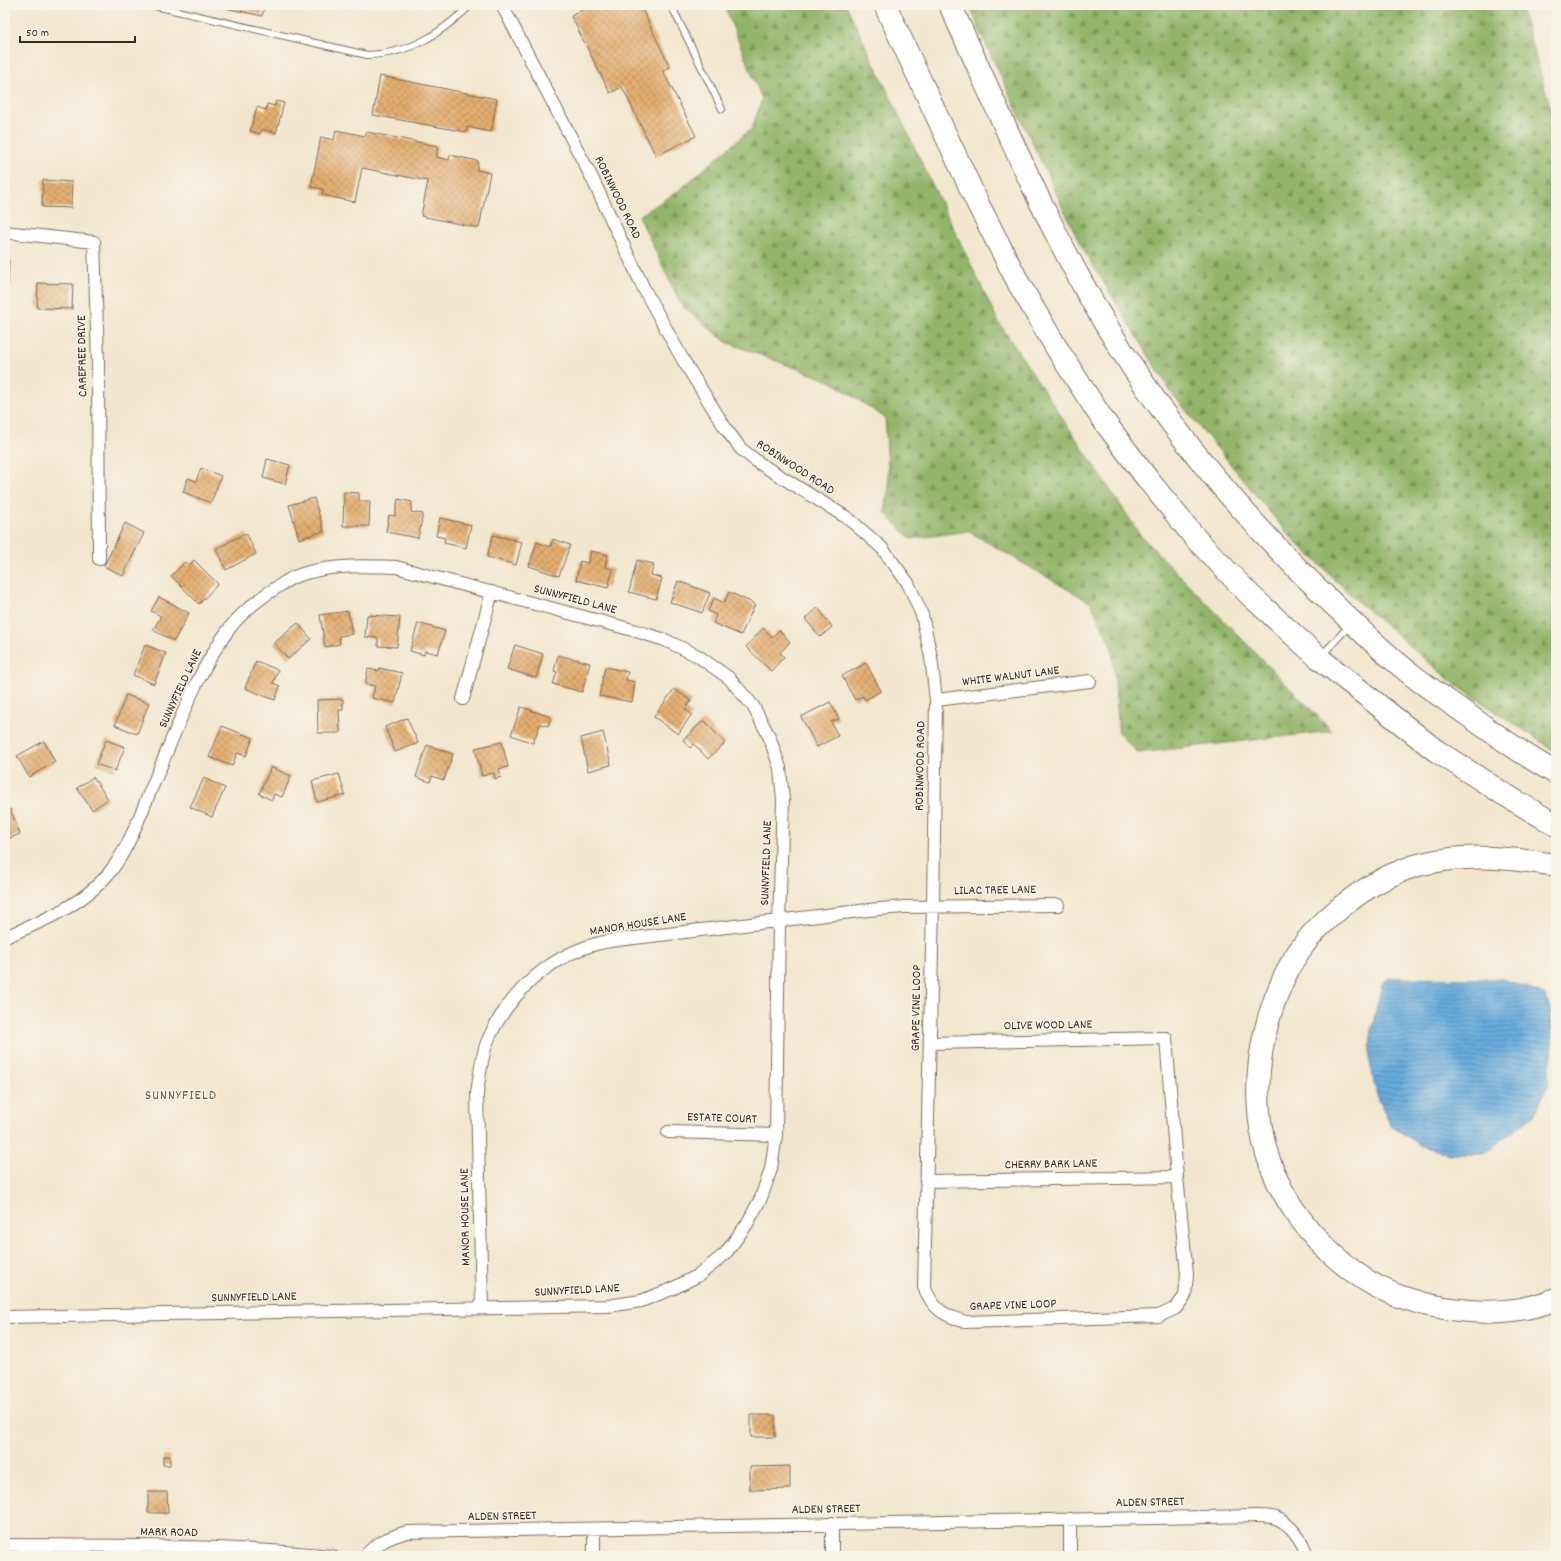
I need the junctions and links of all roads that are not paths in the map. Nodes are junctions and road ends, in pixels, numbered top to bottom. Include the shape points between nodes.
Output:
1 (151, 5) edge
2 (471, 5) edge
3 (502, 5) edge
4 (671, 5) edge
5 (885, 5) edge
6 (950, 5) edge
7 (958, 5) edge
8 (722, 109) dead end
9 (999, 111) junction
10 (5, 232) edge
11 (98, 559) dead end
12 (492, 592) junction
13 (1352, 622) junction
14 (1319, 658) junction
15 (1090, 681) dead end
16 (463, 699) dead end
17 (936, 700) junction
18 (1556, 774) edge
19 (1556, 825) edge
20 (1556, 865) edge
21 (1058, 905) dead end
22 (933, 906) junction
23 (779, 921) junction
24 (5, 938) edge
25 (1166, 1038) joint
26 (931, 1042) junction
27 (668, 1132) dead end
28 (776, 1135) junction
29 (1177, 1177) junction
30 (926, 1181) junction
31 (1556, 1299) edge
32 (482, 1308) junction
33 (5, 1317) edge
34 (1070, 1519) junction
35 (832, 1523) junction
36 (594, 1529) junction
37 (5, 1545) edge
38 (332, 1556) edge
39 (365, 1556) edge
40 (594, 1556) edge
41 (832, 1556) edge
42 (1070, 1556) edge
43 (1307, 1556) edge

1 - 2 lane via 367,55 381,55 420,44 446,27
3 - 17 street, ROBINWOOD ROAD via 592,178 644,289 726,430 741,449 759,463 849,519 882,548 908,583 922,615 931,657
4 - 8 lane
5 - 14 highway via 978,204 1019,284 1101,417 1198,540 1251,596
6 - 9 highway
7 - 9 highway
9 - 13 highway via 1070,261 1107,326 1147,387 1241,509 1286,558
10 - 11 street, CAREFREE DRIVE via 94,242 98,360
12 - 16 street
12 - 23 street, SUNNYFIELD LANE via 664,640 698,656 728,678 753,706 769,736 781,776 783,800
12 - 24 street, SUNNYFIELD LANE via 396,567 360,566 326,568 294,577 262,596 229,628 207,661 130,839 112,868 92,890 67,908
13 - 14 lane
13 - 18 highway via 1407,671 1532,760
14 - 19 highway via 1435,750 1502,794
15 - 17 street, WHITE WALNUT LANE
17 - 22 street, ROBINWOOD ROAD
20 - 31 highway via 1500,858 1465,858 1435,862 1406,869 1350,900 1310,937 1292,962 1276,996 1260,1061 1258,1096 1264,1144 1278,1183 1302,1220 1329,1252 1355,1273 1385,1290 1449,1310 1485,1312 1516,1309
21 - 22 street, LILAC TREE LANE
22 - 23 street, MANOR HOUSE LANE via 868,910
22 - 26 street, GRAPE VINE LOOP
23 - 28 street, SUNNYFIELD LANE
23 - 32 street, MANOR HOUSE LANE via 626,938 595,944 568,954 542,971 518,992 499,1018 488,1041 477,1093
25 - 26 street, OLIVE WOOD LANE
25 - 29 street, GRAPE VINE LOOP
26 - 30 street, GRAPE VINE LOOP
27 - 28 street, ESTATE COURT
28 - 32 street, SUNNYFIELD LANE via 769,1176 762,1198 725,1254 699,1274 672,1289 621,1304
29 - 30 street, CHERRY BARK LANE
29 - 30 street, GRAPE VINE LOOP via 1187,1274 1185,1296 1176,1308 1159,1316 965,1322 944,1314 931,1302 924,1287
32 - 33 street, SUNNYFIELD LANE
34 - 35 street, ALDEN STREET
34 - 42 street
34 - 43 street, ALDEN STREET via 1257,1516 1276,1518 1292,1529 1305,1548
35 - 36 street, ALDEN STREET
35 - 41 street
36 - 39 street, ALDEN STREET via 407,1532 390,1537 373,1547
36 - 40 street
37 - 38 street, MARK ROAD via 230,1548

